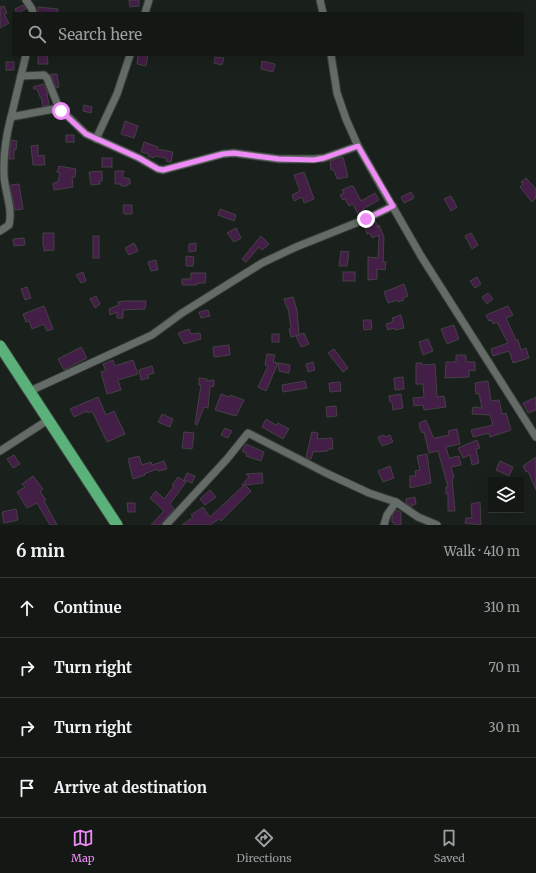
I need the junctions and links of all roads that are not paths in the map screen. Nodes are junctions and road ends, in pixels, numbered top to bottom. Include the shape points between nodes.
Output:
1 (26, 0) edge
2 (149, 0) edge
3 (320, 0) edge
4 (33, 12) edge
5 (145, 12) edge
6 (323, 12) edge
7 (26, 56) edge
8 (130, 56) edge
9 (330, 56) edge
10 (21, 76) junction
11 (59, 108) junction
12 (11, 117) junction
13 (3, 136) edge
14 (96, 139) junction
15 (358, 146) junction
16 (393, 206) junction
17 (0, 231) edge
18 (0, 346) edge
19 (30, 391) junction
20 (48, 420) junction
21 (536, 438) edge
22 (0, 451) edge
23 (396, 502) junction
24 (116, 525) edge
25 (166, 525) edge
26 (384, 525) edge
27 (437, 525) edge

1 - 4 street
2 - 5 street
3 - 6 street
7 - 10 street
8 - 14 street via 117,94
9 - 15 street via 337,93
10 - 11 street via 44,74
10 - 12 street
11 - 12 street
11 - 14 street via 86,134
12 - 13 street
13 - 17 street via 4,176 10,221 9,225
14 - 15 street via 163,170 223,154 314,160
15 - 16 street
16 - 19 street via 262,263 152,335
16 - 21 street via 421,256
18 - 19 highway
19 - 20 highway
20 - 22 street
20 - 24 highway
23 - 25 street via 362,490 248,433
23 - 26 street
23 - 27 street via 418,517

